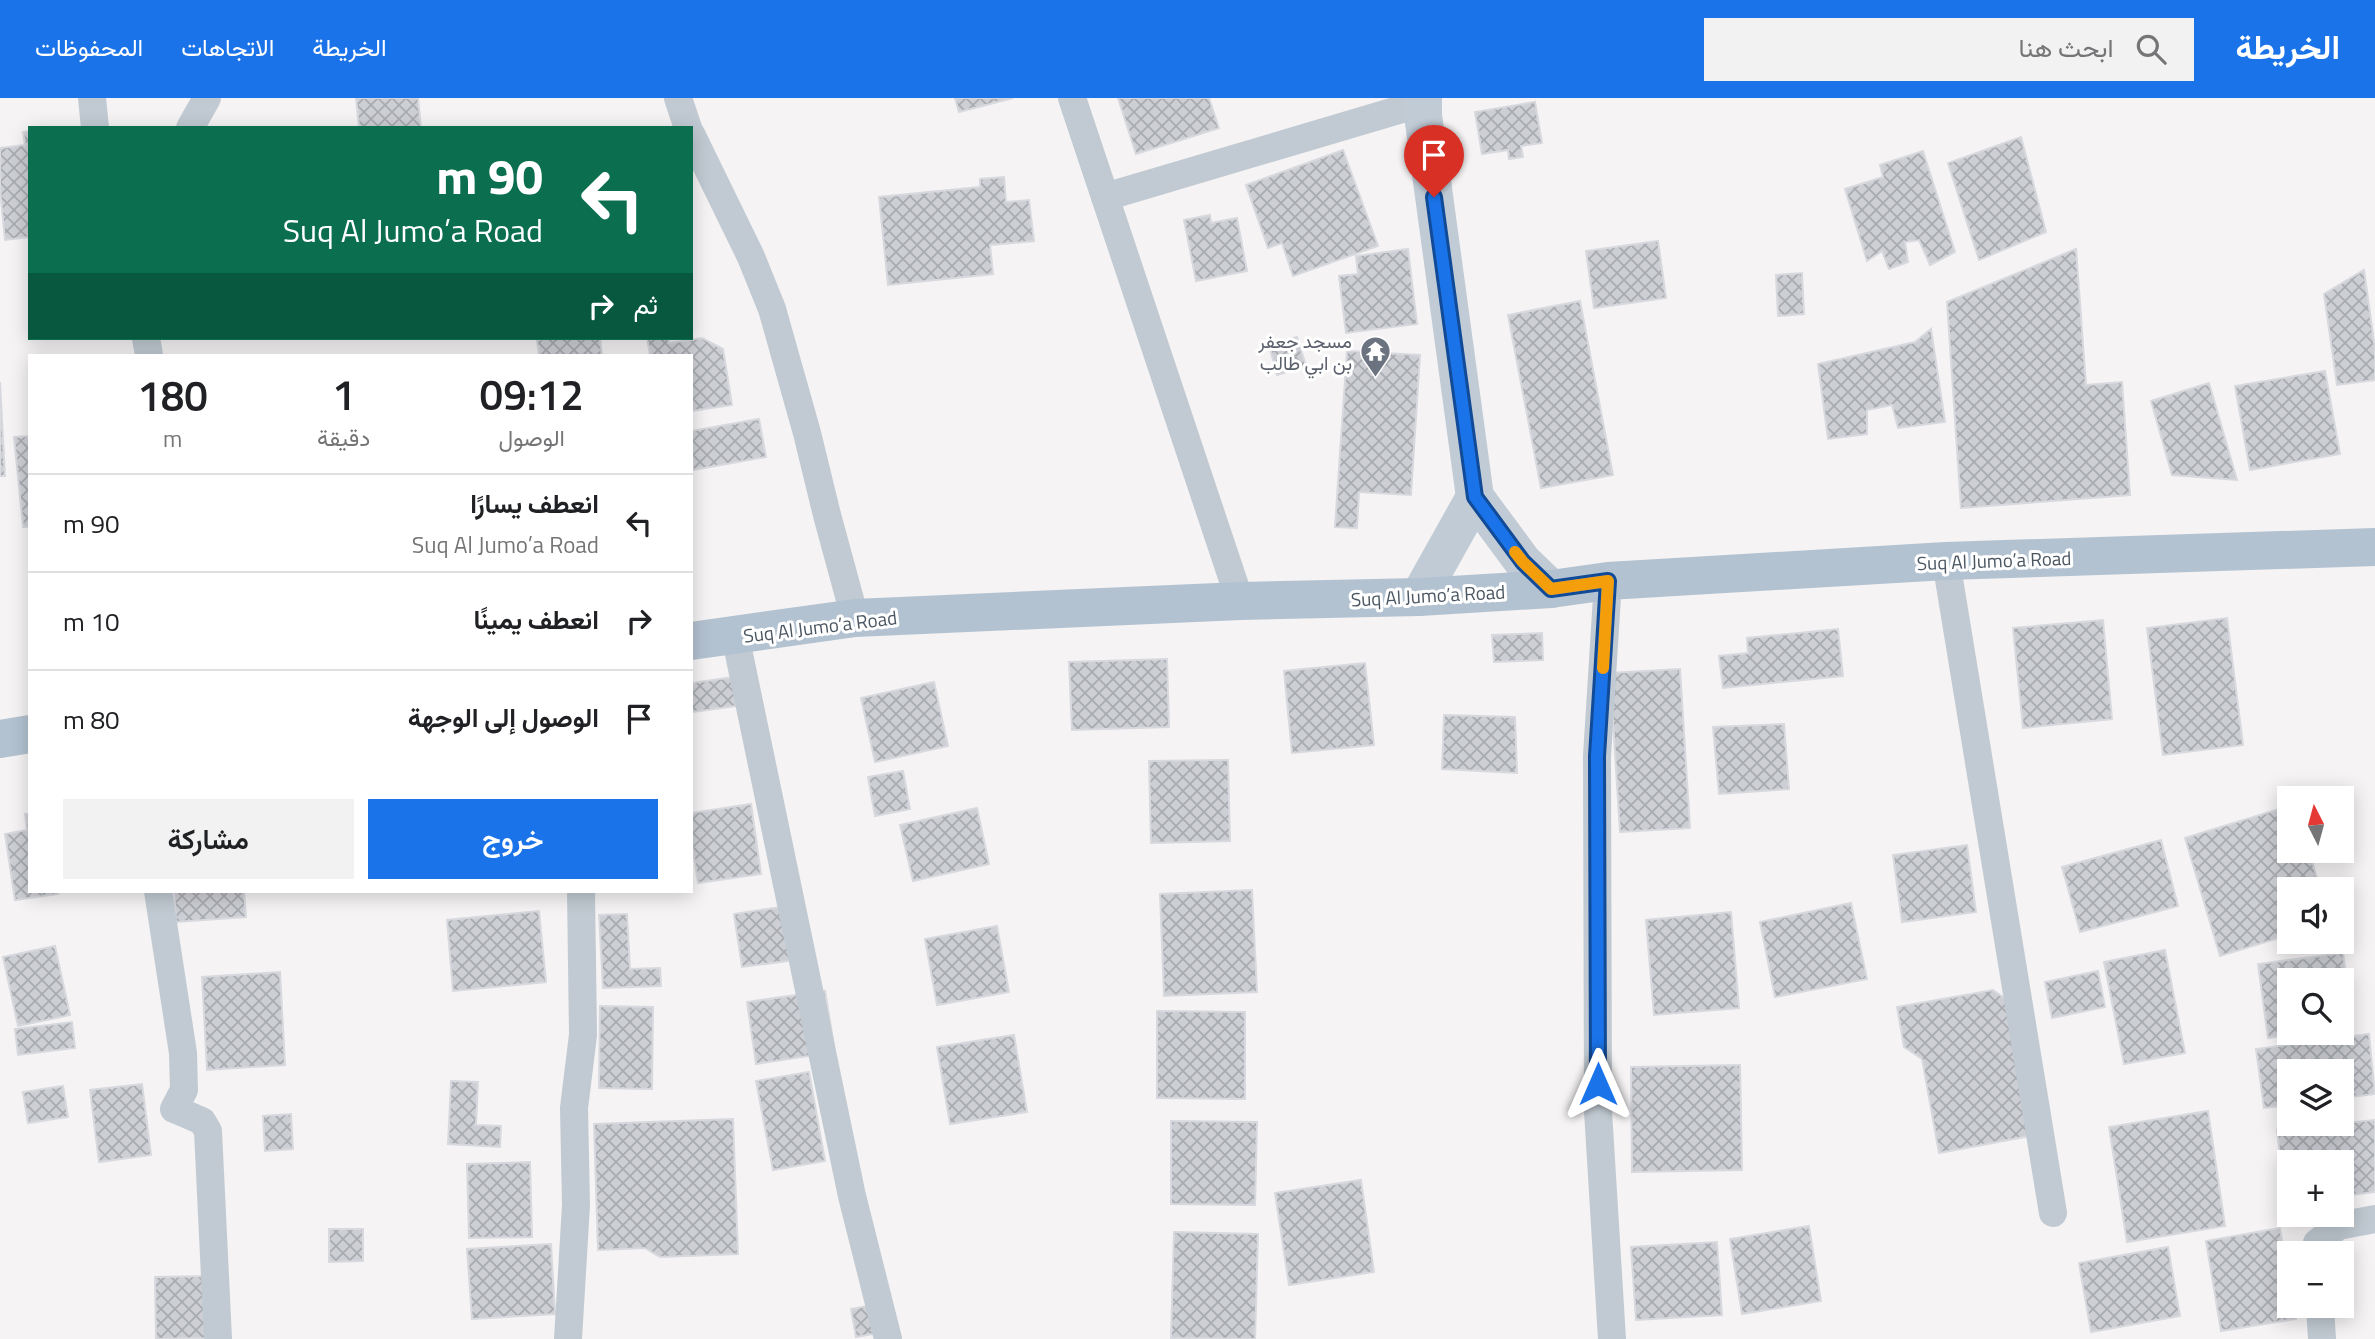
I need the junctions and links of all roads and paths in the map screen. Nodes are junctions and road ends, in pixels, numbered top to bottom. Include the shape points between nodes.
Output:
1 (92, 98) edge
2 (207, 98) edge
3 (678, 98) edge
4 (1072, 98) edge
5 (1423, 100) edge
6 (95, 126) edge
7 (191, 126) edge
8 (687, 126) edge
9 (693, 138) edge
10 (1105, 197) junction
11 (1475, 497) junction
12 (2375, 547) edge
13 (1946, 561) junction
14 (1608, 581) junction
15 (1551, 589) junction
16 (1419, 597) junction
17 (1240, 601) junction
18 (855, 618) junction
19 (735, 635) junction
20 (693, 641) edge
21 (28, 734) edge
22 (0, 739) edge
23 (158, 893) edge
24 (581, 893) edge
25 (2053, 1213) dead end
26 (2375, 1219) edge
27 (2319, 1241) edge
28 (2321, 1318) edge
29 (218, 1339) edge
30 (568, 1339) edge
31 (888, 1339) edge
32 (1612, 1339) edge
33 (2322, 1339) edge

1 - 6 street
2 - 7 street
3 - 8 street
4 - 10 street
5 - 10 street
5 - 11 street
9 - 18 street via 772,309
10 - 17 street
11 - 15 street via 1523,562
11 - 16 street
12 - 13 main road, Suq Al Jumo’a Road
13 - 14 main road, Suq Al Jumo’a Road
13 - 25 street
14 - 15 main road, Suq Al Jumo’a Road
14 - 32 street via 1597,756 1598,1111
15 - 16 main road, Suq Al Jumo’a Road
16 - 17 main road, Suq Al Jumo’a Road
17 - 18 main road, Suq Al Jumo’a Road
18 - 19 main road, Suq Al Jumo’a Road
19 - 20 main road, Suq Al Jumo’a Road
19 - 31 street via 852,1196
21 - 22 main road
23 - 29 street via 183,1053 184,1090 174,1109 202,1121 208,1131
24 - 30 street via 583,1035 574,1108 576,1205
26 - 27 street via 2338,1226
28 - 33 street

